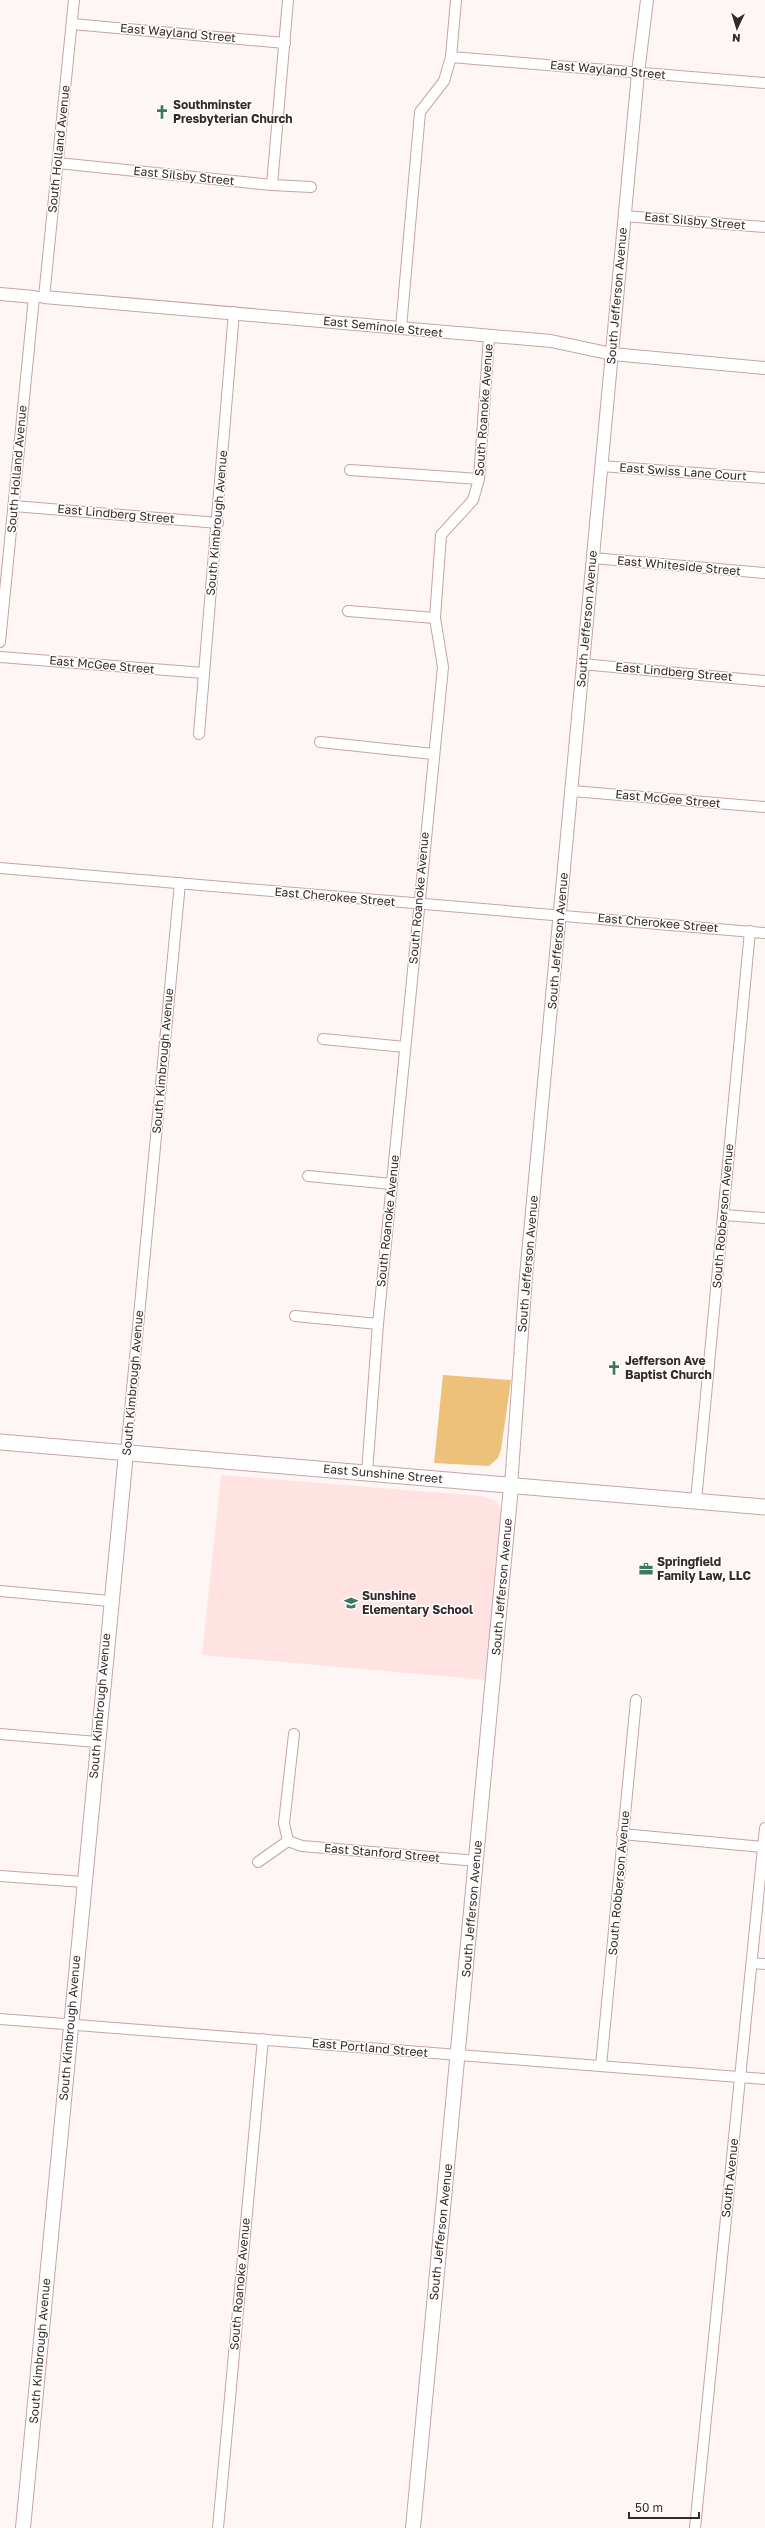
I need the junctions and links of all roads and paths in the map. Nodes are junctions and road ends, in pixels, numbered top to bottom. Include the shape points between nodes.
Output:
1 (74, 0) edge
2 (288, 0) edge
3 (456, 0) edge
4 (647, 0) edge
5 (72, 24) junction
6 (285, 43) junction
7 (451, 57) junction
8 (638, 73) junction
9 (765, 84) edge
10 (58, 163) junction
11 (272, 185) junction
12 (311, 187) dead end
13 (624, 216) junction
14 (765, 227) edge
15 (0, 294) edge
16 (39, 297) junction
17 (234, 312) junction
18 (401, 328) junction
19 (489, 337) junction
20 (612, 354) junction
21 (765, 368) edge
22 (601, 466) junction
23 (350, 470) dead end
24 (765, 478) edge
25 (479, 479) junction
26 (14, 506) junction
27 (218, 523) junction
28 (592, 558) junction
29 (765, 573) edge
30 (348, 611) dead end
31 (435, 618) junction
32 (0, 642) edge
33 (0, 657) edge
34 (582, 664) junction
35 (204, 673) junction
36 (765, 681) edge
37 (199, 734) dead end
38 (320, 742) dead end
39 (433, 754) junction
40 (572, 791) junction
41 (765, 807) edge
42 (0, 868) edge
43 (180, 883) junction
44 (418, 904) junction
45 (560, 915) junction
46 (750, 931) junction
47 (765, 933) edge
48 (323, 1039) dead end
49 (406, 1047) junction
50 (308, 1176) dead end
51 (392, 1184) junction
52 (724, 1215) junction
53 (765, 1218) edge
54 (295, 1316) dead end
55 (378, 1324) junction
56 (0, 1442) edge
57 (126, 1453) junction
58 (367, 1473) junction
59 (511, 1486) junction
60 (696, 1501) junction
61 (765, 1507) edge
62 (0, 1591) edge
63 (110, 1601) junction
64 (636, 1700) dead end
65 (0, 1734) edge
66 (294, 1734) dead end
67 (97, 1742) junction
68 (765, 1828) edge
69 (622, 1834) junction
70 (288, 1841) junction
71 (763, 1846) junction
72 (477, 1861) junction
73 (258, 1862) dead end
74 (0, 1876) edge
75 (84, 1882) junction
76 (752, 1963) junction
77 (765, 1964) edge
78 (0, 2018) edge
79 (70, 2024) junction
80 (263, 2039) junction
81 (458, 2055) junction
82 (601, 2066) junction
83 (740, 2077) junction
84 (765, 2079) edge
85 (23, 2528) edge
86 (218, 2528) edge
87 (413, 2528) edge
88 (695, 2528) edge

1 - 5 street, South Holland Avenue
2 - 6 street
3 - 7 street
4 - 8 street, South Jefferson Avenue
5 - 6 street, East Wayland Street
5 - 10 street, South Holland Avenue
6 - 11 street
7 - 8 street, East Wayland Street
7 - 18 street via 444,81 420,112
8 - 9 street, East Wayland Street
8 - 13 street, South Jefferson Avenue
10 - 11 street, East Silsby Street
10 - 16 street, South Holland Avenue
11 - 12 street, East Silsby Street
13 - 14 street, East Silsby Street
13 - 20 street, South Jefferson Avenue
15 - 16 street, East Seminole Street
16 - 17 street, East Seminole Street
16 - 26 street, South Holland Avenue
17 - 18 street, East Seminole Street
17 - 27 street, South Kimbrough Avenue
18 - 19 street, East Seminole Street
19 - 20 street, East Seminole Street via 551,341
19 - 25 street, South Roanoke Avenue
20 - 21 street, East Seminole Street
20 - 22 street, South Jefferson Avenue
22 - 24 street, East Swiss Lane Court
22 - 28 street, South Jefferson Avenue
23 - 25 street
25 - 31 street, South Roanoke Avenue via 473,500 441,535
26 - 27 street, East Lindberg Street
26 - 32 street, South Holland Avenue
27 - 35 street, South Kimbrough Avenue
28 - 29 street, East Whiteside Street
28 - 34 street, South Jefferson Avenue
30 - 31 street
31 - 39 street, South Roanoke Avenue via 443,667
33 - 35 street, East McGee Street
34 - 36 street, East Lindberg Street
34 - 40 street, South Jefferson Avenue
35 - 37 street, South Kimbrough Avenue
38 - 39 street
39 - 44 street, South Roanoke Avenue
40 - 41 street, East McGee Street
40 - 45 street, South Jefferson Avenue
42 - 43 street, East Cherokee Street
43 - 44 street, East Cherokee Street
43 - 57 street, South Kimbrough Avenue
44 - 45 street, East Cherokee Street
44 - 49 street, South Roanoke Avenue
45 - 46 street, East Cherokee Street
45 - 59 street, South Jefferson Avenue via 526,1276
46 - 47 street, East Cherokee Street
46 - 52 street, South Robberson Avenue
48 - 49 street
49 - 51 street, South Roanoke Avenue
50 - 51 street
51 - 55 street, South Roanoke Avenue
52 - 53 street
52 - 60 street, South Robberson Avenue
54 - 55 street
55 - 58 street, South Roanoke Avenue
56 - 57 main road, East Sunshine Street
57 - 58 main road, East Sunshine Street
57 - 63 main road, South Kimbrough Avenue
58 - 59 main road, East Sunshine Street
59 - 60 main road, East Sunshine Street
59 - 72 main road, South Jefferson Avenue
60 - 61 main road, East Sunshine Street
62 - 63 street
63 - 67 main road, South Kimbrough Avenue
64 - 69 street, South Robberson Avenue
65 - 67 street
66 - 70 street via 284,1824
67 - 75 main road, South Kimbrough Avenue
68 - 71 street, South Avenue
69 - 71 street
69 - 82 street, South Robberson Avenue
70 - 72 street, East Stanford Street via 302,1846
70 - 73 street
71 - 76 street, South Avenue
72 - 81 main road, South Jefferson Avenue
74 - 75 street
75 - 79 main road, South Kimbrough Avenue
76 - 77 street
76 - 83 street, South Avenue
78 - 79 street, East Portland Street
79 - 80 street, East Portland Street
79 - 85 main road, South Kimbrough Avenue
80 - 81 street, East Portland Street
80 - 86 street, South Roanoke Avenue
81 - 82 street, East Portland Street
81 - 87 main road, South Jefferson Avenue
82 - 83 street, East Portland Street
83 - 84 street, East Portland Street
83 - 88 street, South Avenue

